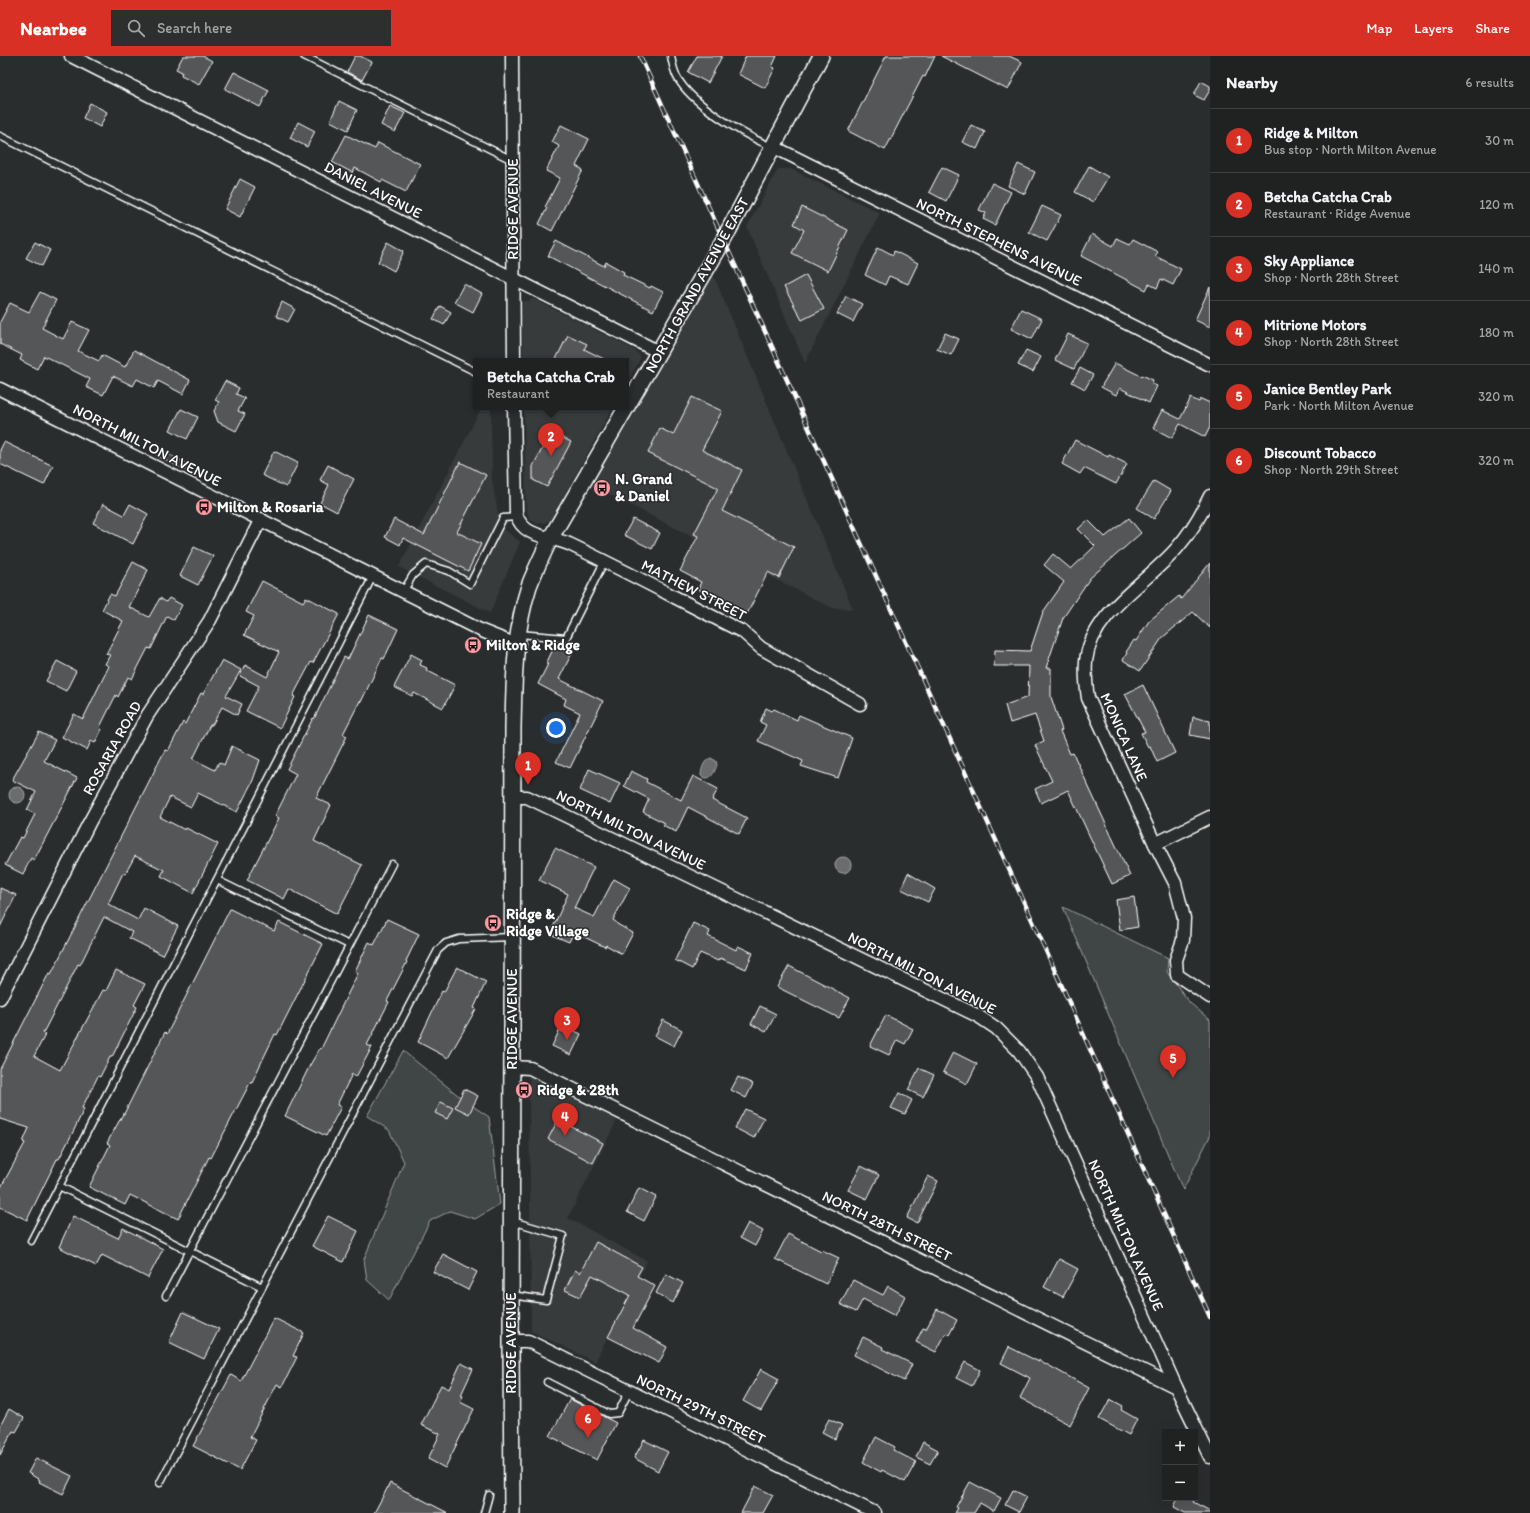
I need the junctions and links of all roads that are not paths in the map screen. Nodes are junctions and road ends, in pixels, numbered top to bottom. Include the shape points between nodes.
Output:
1 (71, 56) edge
2 (304, 56) edge
3 (512, 56) edge
4 (671, 56) edge
5 (821, 56) edge
6 (0, 136) edge
7 (774, 147) junction
8 (512, 160) junction
9 (513, 279) junction
10 (659, 352) junction
11 (514, 358) edge
12 (1210, 365) edge
13 (473, 371) edge
14 (0, 389) edge
15 (629, 403) edge
16 (514, 410) edge
17 (625, 410) edge
18 (1210, 496) edge
19 (517, 517) junction
20 (261, 519) junction
21 (550, 539) junction
22 (604, 562) junction
23 (373, 576) junction
24 (403, 592) junction
25 (518, 640) junction
26 (860, 704) dead end
27 (512, 797) junction
28 (1210, 817) edge
29 (1155, 844) junction
30 (392, 864) dead end
31 (217, 880) junction
32 (512, 937) junction
33 (349, 945) junction
34 (1210, 997) edge
35 (0, 998) edge
36 (512, 1067) junction
37 (59, 1186) junction
38 (512, 1221) junction
39 (31, 1241) dead end
40 (190, 1251) junction
41 (262, 1287) junction
42 (511, 1295) junction
43 (166, 1296) dead end
44 (511, 1341) junction
45 (547, 1382) dead end
46 (1176, 1387) junction
47 (629, 1391) junction
48 (1210, 1457) edge
49 (160, 1483) dead end
50 (489, 1495) dead end
51 (484, 1513) edge
52 (512, 1513) edge
53 (875, 1513) edge

1 - 9 street, DANIEL AVENUE
2 - 8 lane
3 - 8 street, RIDGE AVENUE
4 - 7 lane via 676,76 699,102 729,124
5 - 7 street, NORTH GRAND AVENUE EAST
6 - 13 lane
7 - 10 street, NORTH GRAND AVENUE EAST
7 - 12 street, NORTH STEPHENS AVENUE
8 - 9 street, RIDGE AVENUE
9 - 10 street, DANIEL AVENUE
9 - 11 street, RIDGE AVENUE
10 - 15 street, NORTH GRAND AVENUE EAST
14 - 20 street, NORTH MILTON AVENUE
16 - 19 street
17 - 21 street, NORTH GRAND AVENUE EAST
18 - 29 street, MONICA LANE via 1199,518 1177,548 1112,608 1091,642 1086,660 1085,680 1088,698
19 - 21 street via 522,527
19 - 24 lane via 503,518 470,584 449,571 426,564 413,575
20 - 23 street, NORTH MILTON AVENUE
20 - 35 street, ROSARIA ROAD via 210,620 146,716
21 - 22 street, MATHEW STREET via 567,544
21 - 25 street, NORTH GRAND AVENUE EAST via 530,586
22 - 25 lane via 566,638
22 - 26 street, MATHEW STREET via 743,632 761,648
23 - 24 street, NORTH MILTON AVENUE
23 - 31 lane
24 - 25 street, NORTH MILTON AVENUE via 482,631
25 - 27 street, RIDGE AVENUE via 515,661
27 - 32 street, RIDGE AVENUE
27 - 46 street, NORTH MILTON AVENUE via 527,797 978,1016 996,1028 1019,1051 1037,1077
28 - 29 street
29 - 34 street, MONICA LANE via 1175,883 1184,918 1182,940 1176,960 1177,976
30 - 33 lane
31 - 33 lane
31 - 37 lane
32 - 36 street, RIDGE AVENUE
32 - 41 lane via 459,939 446,943 438,950
33 - 40 lane
36 - 38 street, RIDGE AVENUE
36 - 46 street, NORTH 28TH STREET via 530,1068
37 - 39 lane
37 - 40 lane
38 - 42 street, RIDGE AVENUE
38 - 42 lane via 563,1236 546,1300
40 - 41 lane
40 - 43 lane
41 - 49 lane
42 - 44 street, RIDGE AVENUE
44 - 47 street, NORTH 29TH STREET via 528,1341
44 - 52 street, RIDGE AVENUE
45 - 47 lane via 609,1414 618,1413
46 - 48 street
47 - 53 street, NORTH 29TH STREET
50 - 51 lane

